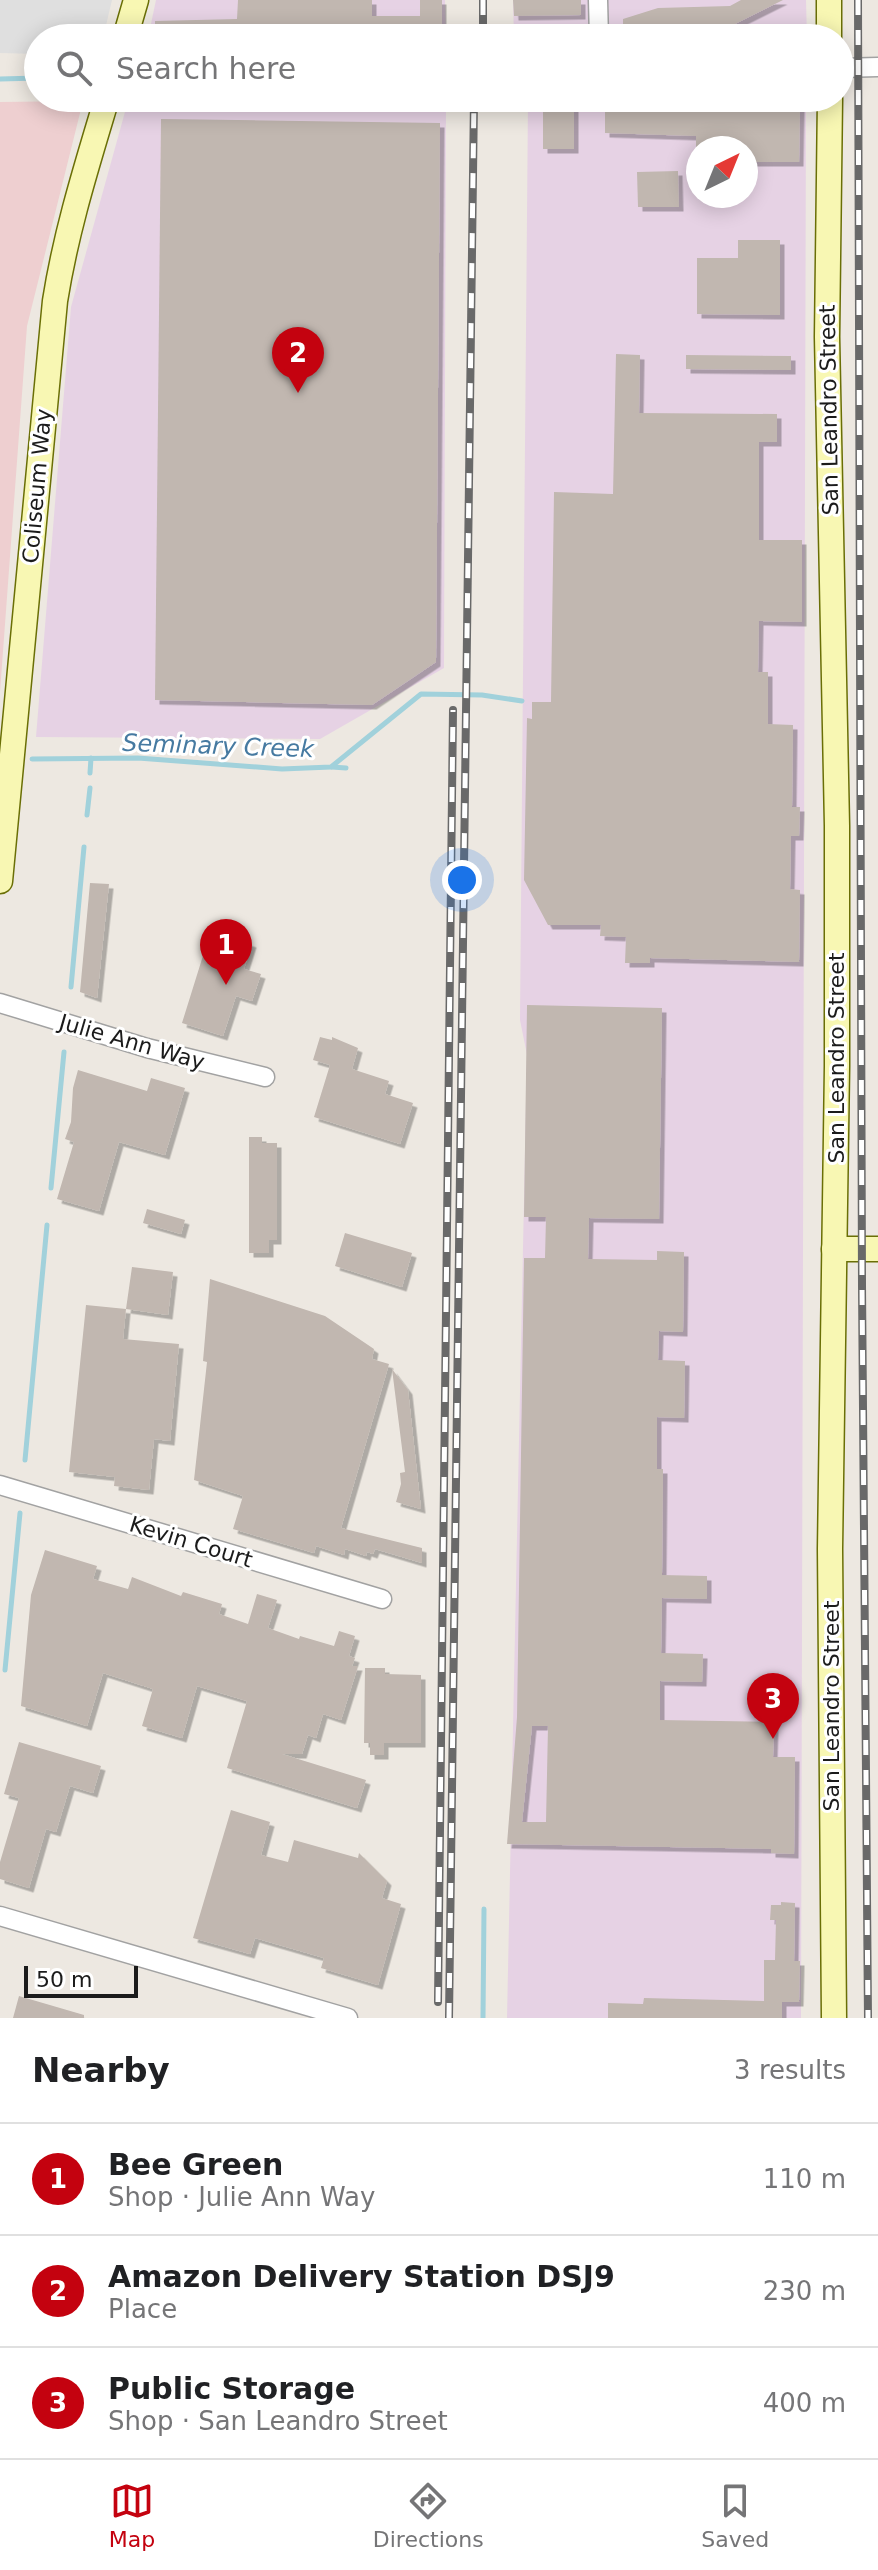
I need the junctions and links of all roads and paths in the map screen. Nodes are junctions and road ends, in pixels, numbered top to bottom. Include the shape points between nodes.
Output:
1 (136, 0) edge
2 (598, 0) edge
3 (829, 0) edge
4 (129, 24) edge
5 (599, 24) edge
6 (829, 24) edge
7 (878, 67) edge
8 (854, 68) edge
9 (103, 112) edge
10 (830, 112) edge
11 (0, 881) edge
12 (0, 1003) edge
13 (265, 1077) dead end
14 (834, 1249) junction
15 (878, 1249) edge
16 (0, 1485) edge
17 (382, 1599) dead end
18 (0, 1916) edge
19 (348, 2018) edge
20 (834, 2018) edge

1 - 4 main road
2 - 5 street
3 - 6 main road
7 - 8 street
9 - 11 main road, Coliseum Way via 55,301
10 - 14 main road, San Leandro Street via 827,337 837,826
12 - 13 street, Julie Ann Way
14 - 15 main road
14 - 20 main road, San Leandro Street
16 - 17 street, Kevin Court
18 - 19 street

